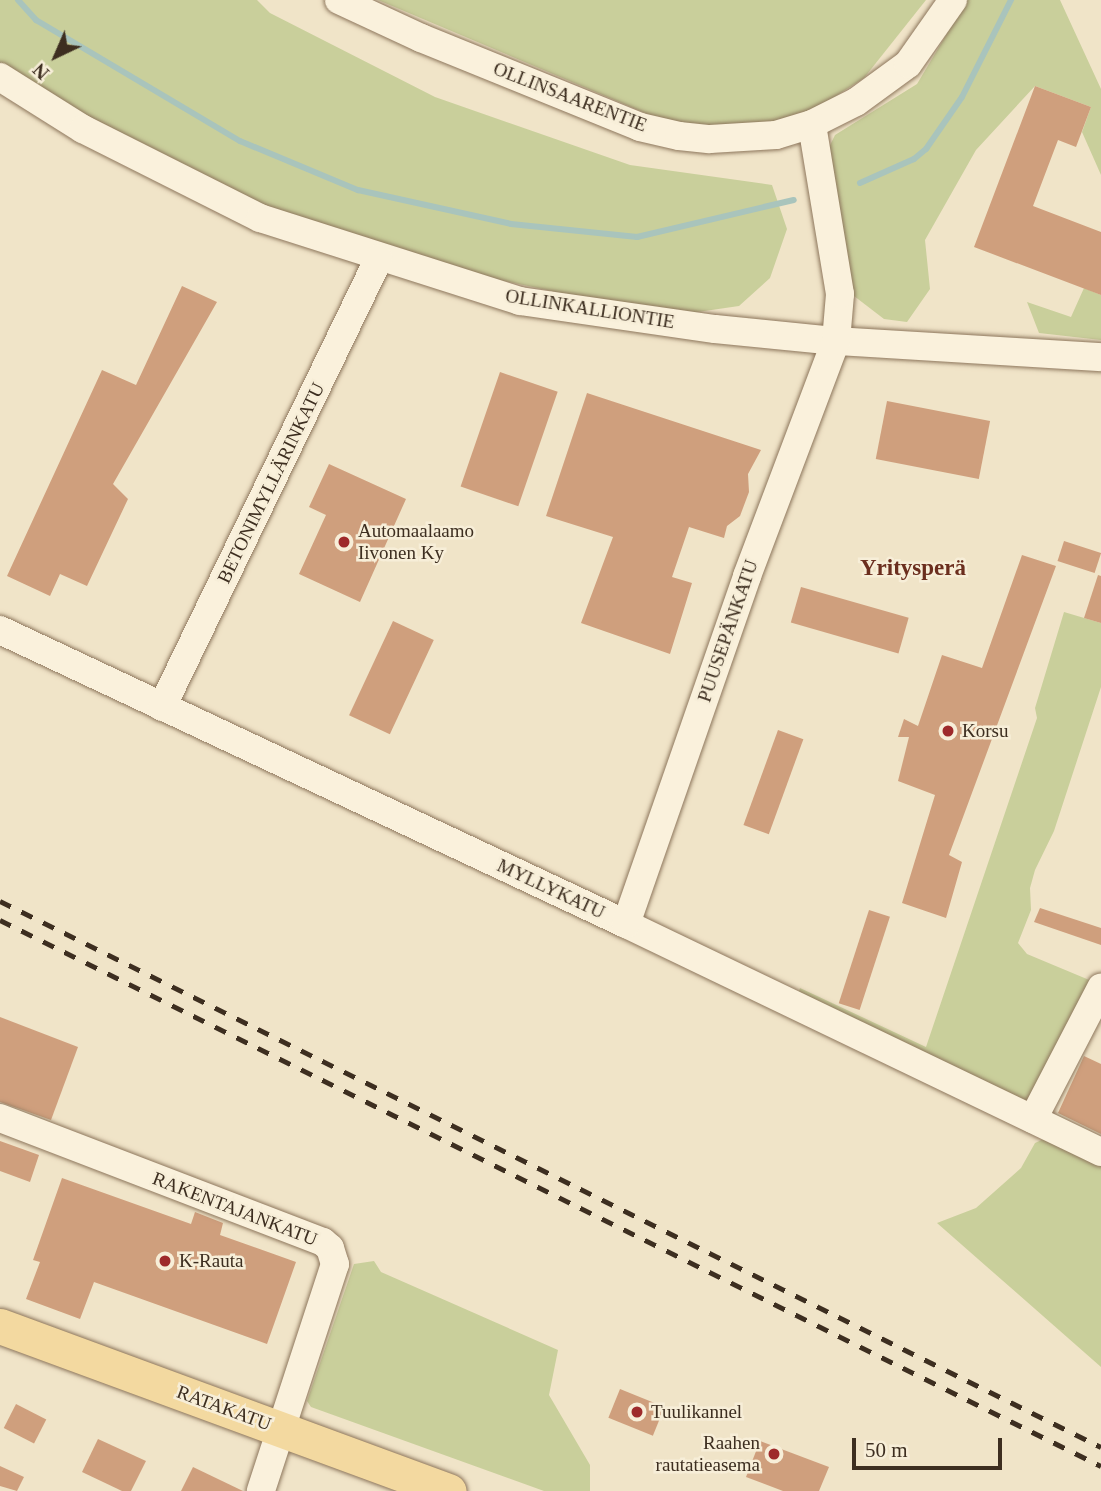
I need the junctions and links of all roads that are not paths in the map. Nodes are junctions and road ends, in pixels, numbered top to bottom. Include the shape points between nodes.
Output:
1 (339, 0) edge
2 (953, 0) edge
3 (0, 77) edge
4 (812, 124) junction
5 (379, 258) junction
6 (836, 341) junction
7 (1101, 357) edge
8 (0, 630) edge
9 (162, 707) junction
10 (626, 924) junction
11 (1101, 988) edge
12 (0, 1118) edge
13 (1033, 1119) junction
14 (1101, 1152) edge
15 (0, 1326) edge
16 (282, 1429) junction
17 (261, 1491) edge
18 (449, 1491) edge

1 - 4 street, OLLINSAARENTIE via 640,127 723,139 776,135
2 - 4 street, OLLINSAARENTIE via 908,64 856,102
3 - 5 street, OLLINKALLIONTIE via 83,129 260,218
4 - 6 street via 840,294
5 - 6 street, OLLINKALLIONTIE via 520,301
5 - 9 street, BETONIMYLLÄRINKATU
6 - 7 street, OLLINKALLIONTIE
6 - 10 street, PUUSEPÄNKATU via 747,576
8 - 9 street, MYLLYKATU
9 - 10 street, MYLLYKATU
10 - 13 street, MYLLYKATU
11 - 13 street
12 - 16 street, RAKENTAJANKATU via 330,1248 335,1264
13 - 14 street, MYLLYKATU
15 - 16 main road, RATAKATU
16 - 17 street
16 - 18 main road, RATAKATU

